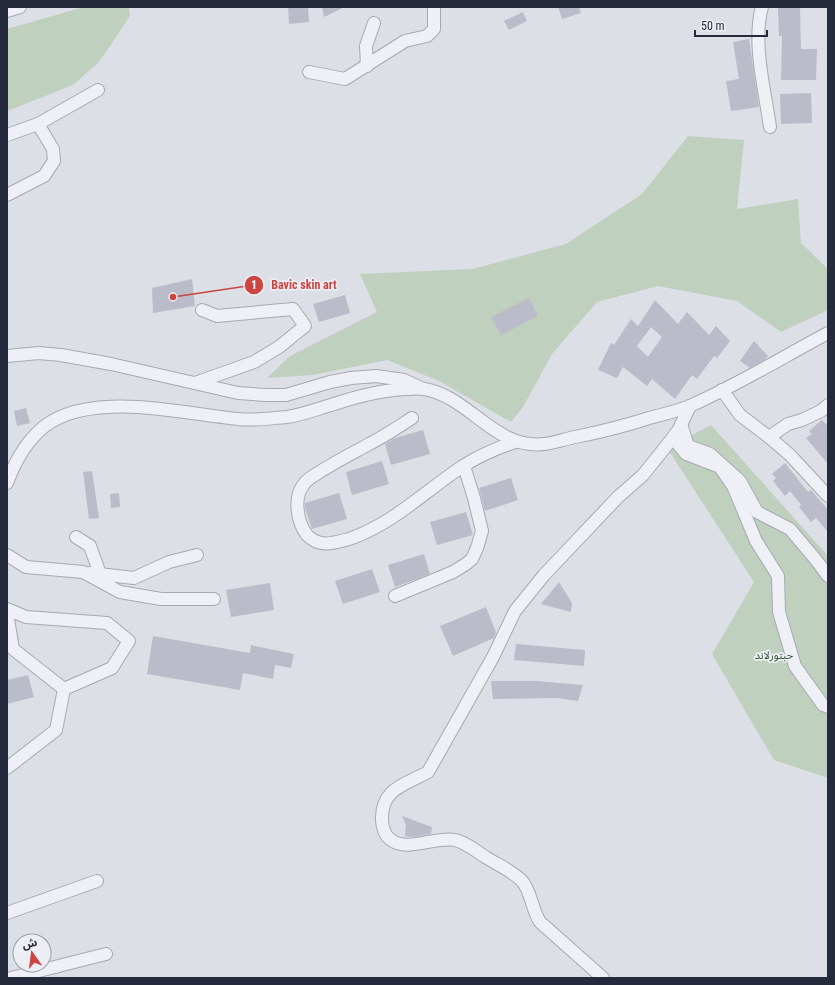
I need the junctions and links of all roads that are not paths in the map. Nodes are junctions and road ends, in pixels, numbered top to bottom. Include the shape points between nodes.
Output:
1 (20, 7) edge
2 (434, 7) edge
3 (762, 7) edge
4 (7, 11) edge
5 (374, 23) dead end
6 (367, 66) junction
7 (309, 72) dead end
8 (98, 90) dead end
9 (38, 124) junction
10 (770, 127) dead end
11 (7, 135) edge
12 (7, 195) edge
13 (202, 310) dead end
14 (828, 333) edge
15 (7, 356) edge
16 (195, 383) junction
17 (422, 389) junction
18 (722, 390) junction
19 (828, 405) edge
20 (690, 406) junction
21 (412, 418) dead end
22 (681, 424) junction
23 (769, 437) junction
24 (673, 438) junction
25 (515, 442) junction
26 (464, 466) junction
27 (7, 482) edge
28 (828, 496) edge
29 (76, 537) dead end
30 (197, 554) dead end
31 (7, 555) edge
32 (83, 572) junction
33 (100, 574) junction
34 (828, 576) edge
35 (395, 596) dead end
36 (214, 599) dead end
37 (7, 610) edge
38 (7, 614) edge
39 (64, 689) junction
40 (828, 707) edge
41 (7, 768) edge
42 (97, 881) dead end
43 (7, 913) edge
44 (106, 954) dead end
45 (11, 978) edge
46 (604, 978) edge

1 - 4 street
2 - 6 street via 434,29 428,36 405,41
3 - 10 street via 758,39
5 - 6 street via 366,46
6 - 7 street via 345,79
8 - 9 street
9 - 11 street
9 - 12 street via 53,149 54,161 44,176
13 - 16 street via 217,316 293,309 305,326 279,348 254,362
14 - 18 street
15 - 16 street via 39,353 61,355
16 - 17 street via 238,393 286,395 330,382 376,376 404,380
17 - 25 street via 445,396
17 - 27 street via 389,390 291,416 269,418 240,419 151,407 89,409 57,419 38,431 22,451
18 - 20 street
18 - 23 street via 740,415
19 - 23 street via 809,417 788,424
20 - 22 street
20 - 25 street via 614,429 551,442
21 - 26 street via 304,483 297,499 302,526 307,535 319,544 350,538 392,519
22 - 24 street
22 - 34 street via 688,446 710,454 740,481 757,512 790,530
23 - 28 street via 790,455
24 - 40 street via 686,454 720,467 733,486 756,541 778,576 780,612 795,666 823,705
24 - 46 street via 643,475 618,497 549,570 515,611 493,657 428,772 395,790 386,798 382,807 385,831 389,839 398,844 456,840 514,874 528,892 540,922
25 - 26 street
26 - 35 street via 482,531 472,559 453,572
29 - 33 street via 90,546
30 - 33 street via 169,562 134,578
31 - 32 street via 26,566
32 - 33 street
32 - 36 street via 120,592 161,599
37 - 39 street via 26,617 106,623 129,641 112,668
38 - 39 street via 13,649
39 - 41 street via 56,730
42 - 43 street
44 - 45 street

